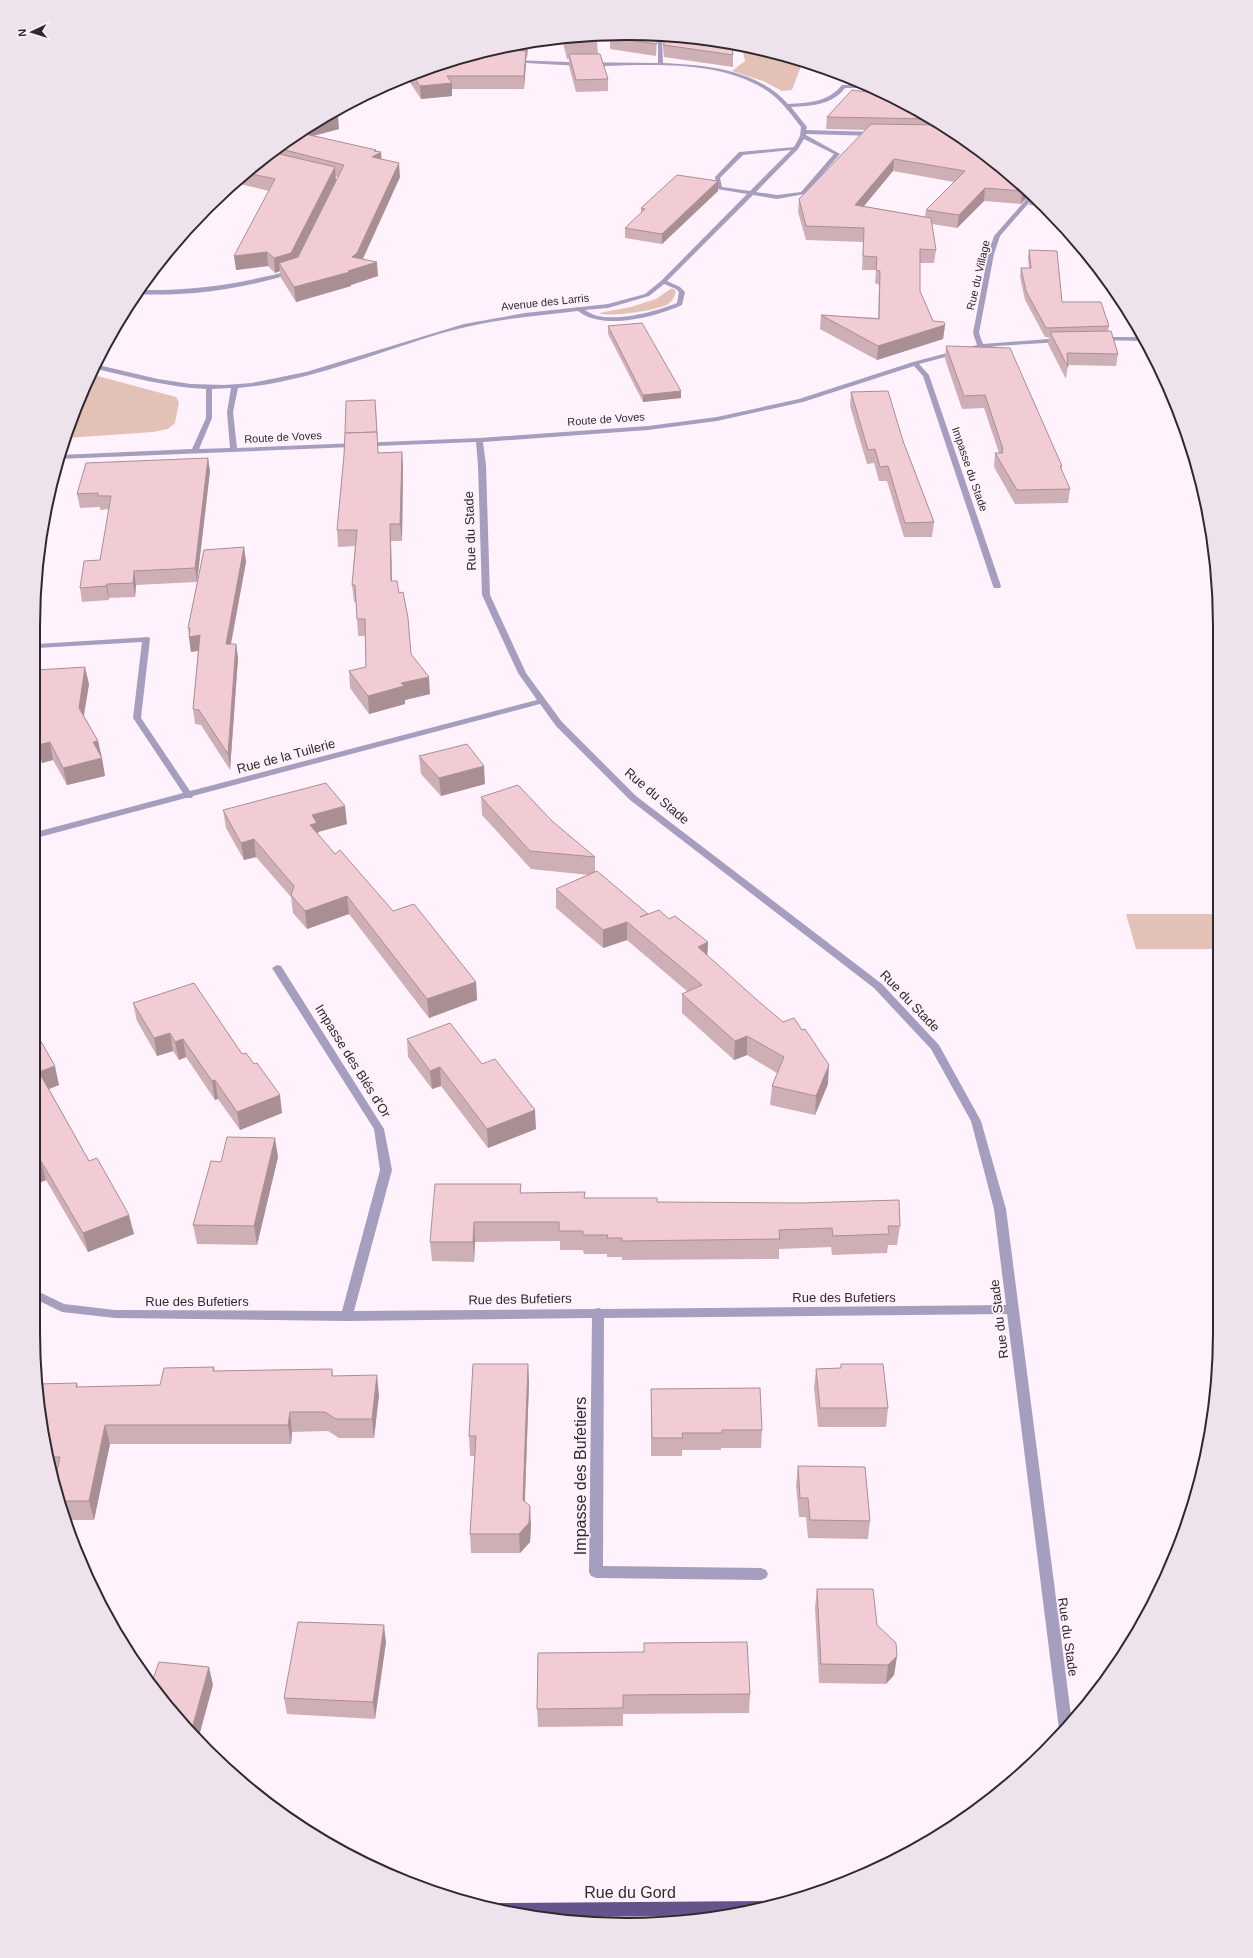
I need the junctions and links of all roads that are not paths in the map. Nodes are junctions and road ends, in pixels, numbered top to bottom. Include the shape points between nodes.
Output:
1 (660, 41) edge
2 (512, 54) edge
3 (511, 60) junction
4 (505, 61) edge
5 (661, 64) junction
6 (854, 86) edge
7 (787, 106) junction
8 (803, 134) junction
9 (879, 134) edge
10 (796, 148) junction
11 (752, 193) junction
12 (1028, 200) edge
13 (296, 270) edge
14 (663, 282) junction
15 (145, 292) edge
16 (579, 309) junction
17 (1137, 339) edge
18 (1068, 340) edge
19 (1090, 340) edge
20 (982, 346) junction
21 (915, 363) junction
22 (100, 367) edge
23 (235, 386) junction
24 (209, 387) junction
25 (479, 440) junction
26 (234, 451) junction
27 (194, 452) junction
28 (65, 457) edge
29 (998, 586) dead end
30 (40, 646) edge
31 (542, 701) junction
32 (189, 796) junction
33 (40, 834) edge
34 (277, 968) dead end
35 (40, 1297) edge
36 (1012, 1310) junction
37 (598, 1312) junction
38 (347, 1316) junction
39 (761, 1574) dead end
40 (1065, 1720) edge
41 (733, 1908) edge
42 (529, 1910) edge

1 - 5 street
2 - 3 street
3 - 4 street
3 - 5 street
5 - 7 street via 700,68 745,78 762,85
6 - 7 street via 844,86 839,94 810,105
7 - 8 street via 804,127
8 - 9 street
8 - 10 street, Avenue des Larris
8 - 11 street via 837,154 803,193 777,197
10 - 11 street, Avenue des Larris
10 - 11 street via 741,153 717,178 719,188
11 - 14 street, Avenue des Larris
12 - 20 street, Rue du Village via 997,236 991,254 976,333
13 - 15 street via 264,281 182,293
14 - 16 street, Avenue des Larris via 647,295 626,302
14 - 16 street via 682,292 680,304 673,308 627,319 594,318
16 - 23 street, Avenue des Larris via 494,319 444,330 306,374
17 - 19 street
18 - 20 street, Route de Voves
20 - 21 street, Route de Voves
21 - 25 street, Route de Voves via 801,401 717,419 648,428
21 - 29 street, Impasse du Stade via 926,375
22 - 24 street, Avenue des Larris via 170,384
23 - 24 street, Avenue des Larris
23 - 26 street via 230,412
24 - 27 street via 209,418
25 - 26 street, Route de Voves
25 - 31 street, Rue du Stade via 486,595 522,673
26 - 27 street, Route de Voves
27 - 28 street, Route de Voves
30 - 32 street via 146,639 137,718
31 - 32 street, Rue de la Tuilerie
31 - 36 street, Rue du Stade via 559,724 633,798 878,986 935,1047 976,1121 1000,1208
32 - 33 street, Rue de la Tuilerie
34 - 38 street, Impasse des Blés d'Or via 379,1129 386,1170
35 - 38 street, Rue des Bufetiers via 62,1308 115,1314
36 - 37 street, Rue des Bufetiers
36 - 40 street, Rue du Stade
37 - 38 street, Rue des Bufetiers
37 - 39 street, Impasse des Bufetiers via 596,1572
41 - 42 main road, Rue du Gord

